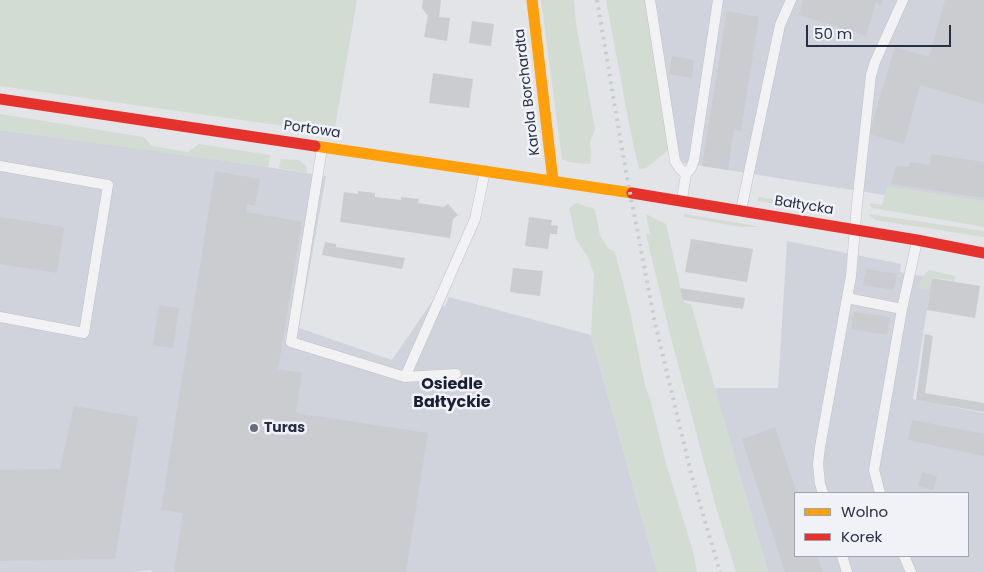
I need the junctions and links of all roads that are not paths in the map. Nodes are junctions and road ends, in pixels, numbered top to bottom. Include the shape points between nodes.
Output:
1 (532, 0) edge
2 (650, 0) edge
3 (718, 0) edge
4 (791, 0) edge
5 (903, 0) edge
6 (0, 99) edge
7 (322, 147) junction
8 (0, 166) edge
9 (485, 170) junction
10 (686, 174) junction
11 (552, 181) junction
12 (619, 191) joint
13 (682, 201) junction
14 (741, 211) junction
15 (855, 230) junction
16 (917, 240) junction
17 (984, 253) edge
18 (847, 298) junction
19 (902, 308) junction
20 (0, 317) edge
21 (456, 374) dead end
22 (405, 377) junction
23 (822, 488) edge
24 (880, 492) edge
25 (842, 557) edge
26 (904, 557) edge
27 (847, 572) edge
28 (911, 572) edge

1 - 11 main road, Karola Borchardta
2 - 10 lane via 675,161
3 - 10 lane via 694,160
4 - 14 lane via 780,25
5 - 15 lane via 871,75
6 - 7 main road, Portowa
7 - 9 main road, Portowa
7 - 22 lane via 291,342
8 - 20 lane via 108,185 84,333
9 - 11 main road, Portowa
9 - 22 lane via 475,219
10 - 13 lane
11 - 12 main road, Portowa
12 - 13 main road, Bałtycka
13 - 14 main road, Bałtycka
14 - 15 main road, Bałtycka
15 - 16 main road, Bałtycka
15 - 18 lane
16 - 17 main road, Bałtycka
16 - 19 lane
18 - 19 lane
18 - 23 lane via 820,447 818,464
19 - 24 lane via 874,470
21 - 22 lane
25 - 27 lane
26 - 28 lane

